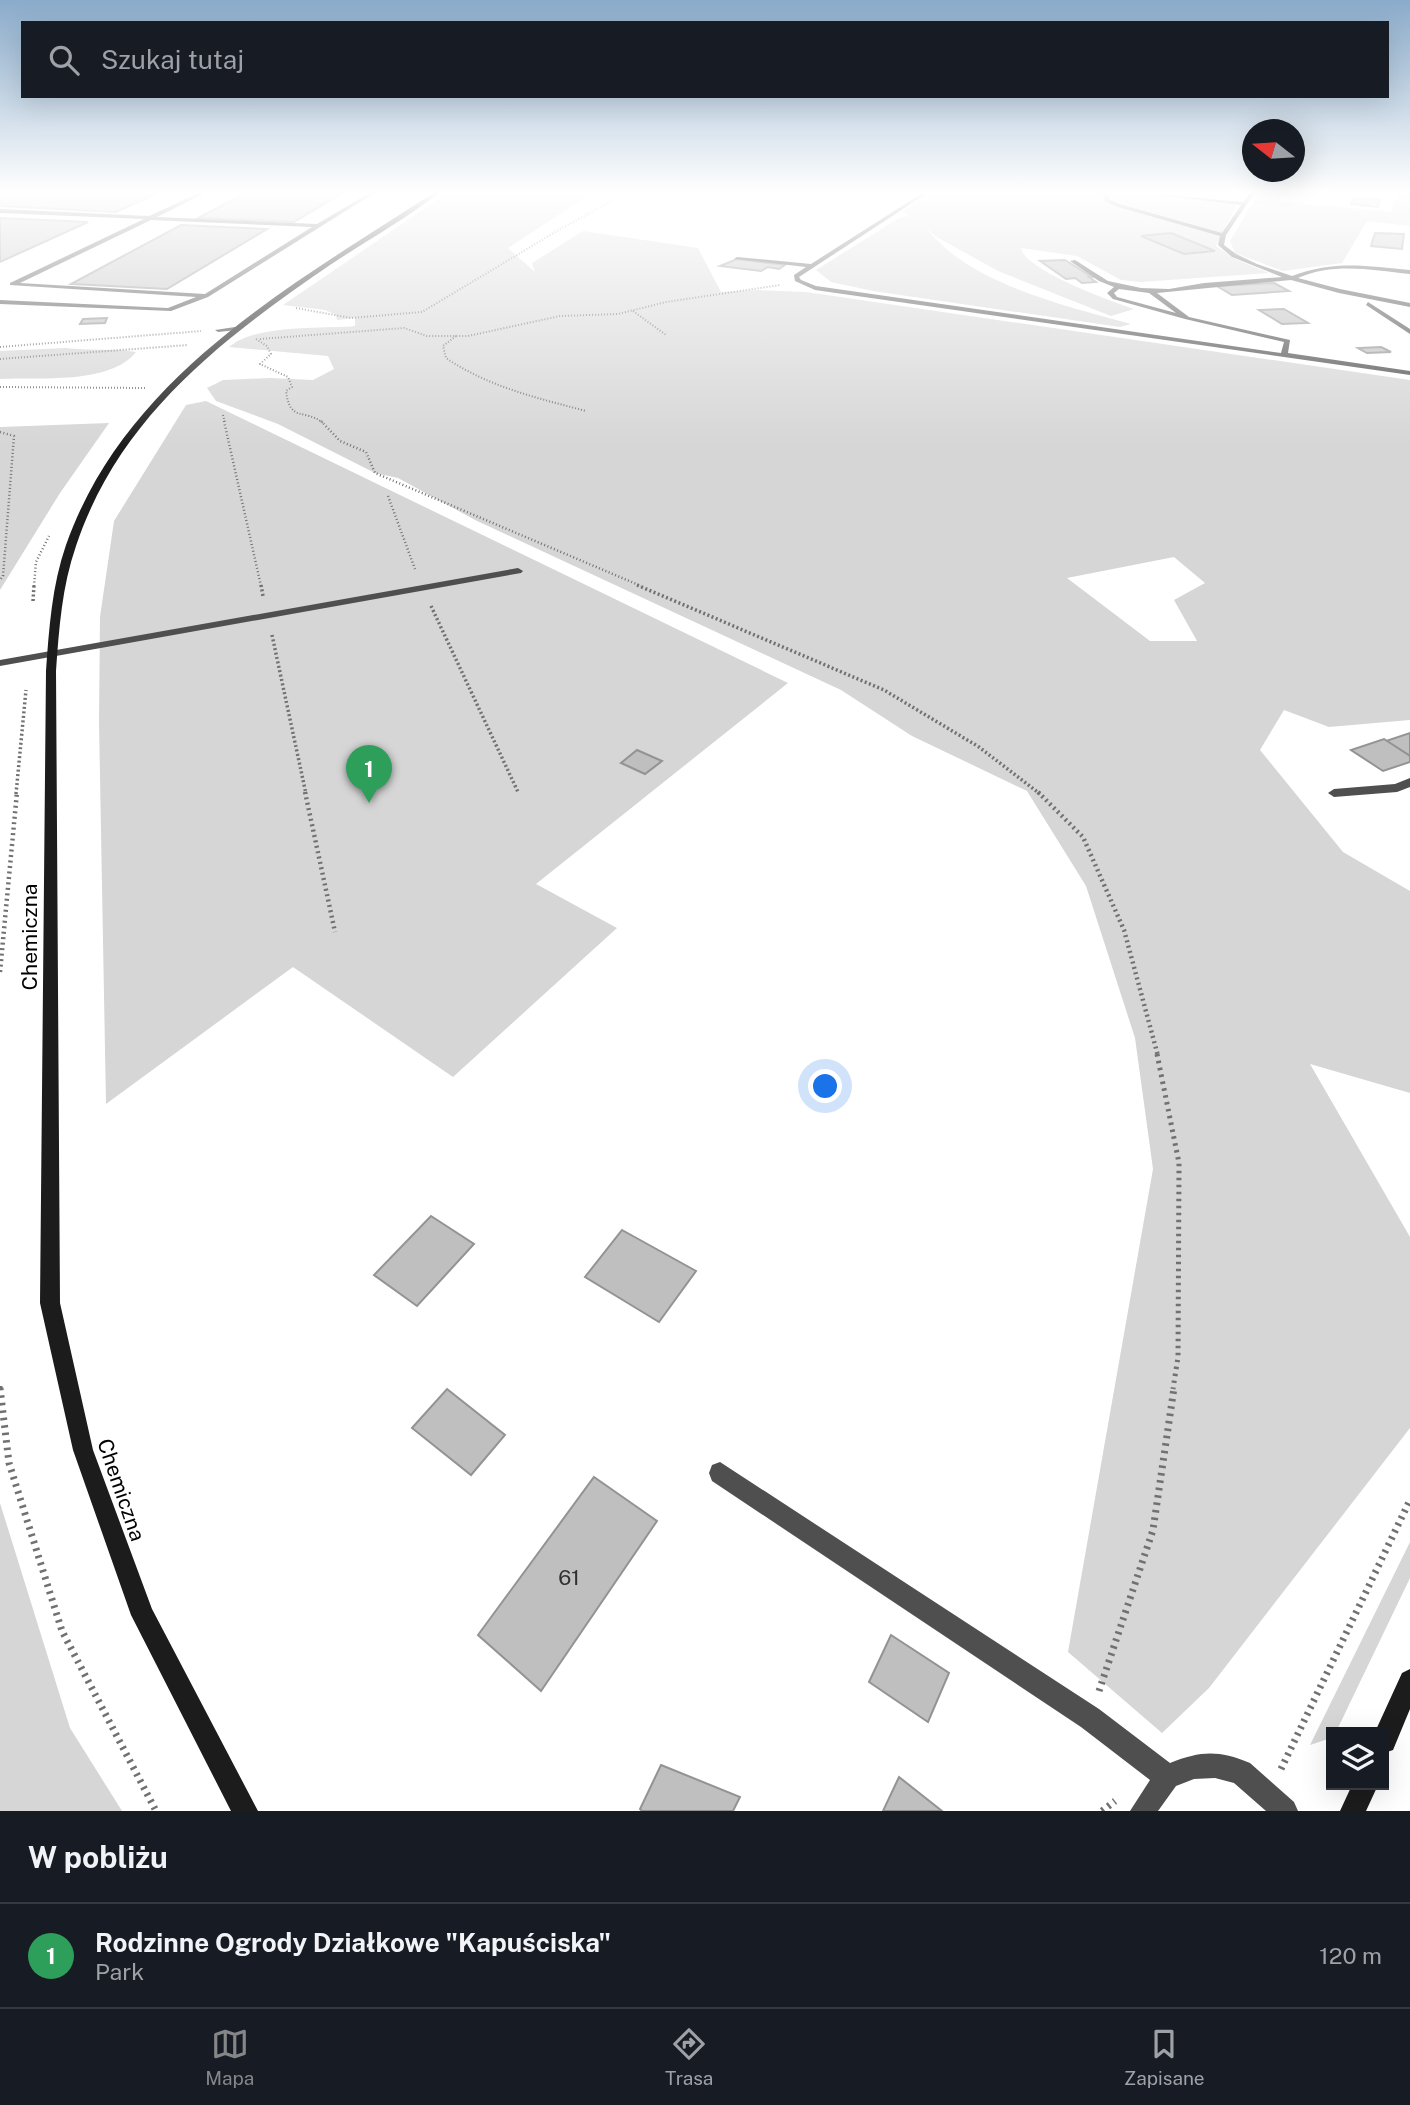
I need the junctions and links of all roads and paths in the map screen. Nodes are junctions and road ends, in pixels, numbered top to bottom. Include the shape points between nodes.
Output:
1 (28, 277) edge
2 (237, 277) edge
3 (314, 277) edge
4 (481, 277) edge
5 (796, 277) edge
6 (1097, 277) edge
7 (1290, 277) edge
8 (1294, 278) junction
9 (798, 281) junction
10 (12, 284) junction
11 (1119, 286) junction
12 (0, 290) edge
13 (1149, 290) junction
14 (206, 296) junction
15 (1354, 296) junction
16 (1382, 301) junction
17 (0, 302) edge
18 (1410, 305) edge
19 (269, 307) junction
20 (633, 310) junction
21 (1401, 314) dead end
22 (1187, 318) junction
23 (218, 330) joint
24 (235, 330) junction
25 (1410, 332) edge
26 (666, 335) dead end
27 (457, 336) junction
28 (256, 339) junction
29 (196, 345) dead end
30 (0, 347) edge
31 (1284, 355) junction
32 (0, 359) edge
33 (1410, 373) edge
34 (0, 387) edge
35 (167, 389) junction
36 (586, 411) dead end
37 (223, 415) dead end
38 (0, 432) edge
39 (388, 496) dead end
40 (518, 571) dead end
41 (0, 580) edge
42 (422, 588) junction
43 (268, 617) junction
44 (52, 654) junction
45 (29, 658) junction
46 (0, 663) edge
47 (1410, 782) edge
48 (518, 792) dead end
49 (1335, 793) dead end
50 (335, 932) dead end
51 (0, 972) edge
52 (0, 1387) edge
53 (720, 1473) dead end
54 (1410, 1500) edge
55 (1410, 1681) edge
56 (1090, 1718) junction
57 (1389, 1729) edge
58 (1167, 1777) junction
59 (1363, 1790) edge
60 (1277, 1803) edge
61 (156, 1811) edge
62 (245, 1811) edge
63 (1143, 1811) edge
64 (1353, 1811) edge

1 - 10 lane
2 - 14 lane
3 - 19 street, Chemiczna
4 - 19 path via 422,312 351,318
5 - 9 lane
6 - 11 lane
7 - 8 lane
8 - 13 lane
8 - 15 lane
9 - 20 path
9 - 31 lane via 815,288
10 - 12 lane
10 - 14 lane
11 - 13 lane
11 - 22 lane via 1111,293 1115,298
13 - 22 lane
14 - 17 lane via 169,310
15 - 16 lane
15 - 25 lane
16 - 18 lane
16 - 21 lane
19 - 24 street, Chemiczna
20 - 26 path
20 - 27 path via 559,316
22 - 31 lane via 1288,341
23 - 24 lane
23 - 30 path
24 - 28 path via 251,332
24 - 35 street, Chemiczna
27 - 28 path via 404,328
27 - 36 path via 443,346 446,358 465,372
28 - 56 path via 271,354 260,364 288,377 292,387 286,391 288,406 294,413 320,420 341,441 366,453 375,473 884,690 979,747 1035,789 1083,837 1124,930 1155,1043 1179,1163 1178,1357 1153,1530
29 - 32 path
31 - 33 lane
34 - 35 path
35 - 44 street, Chemiczna via 113,458 79,522 59,595
37 - 43 path
38 - 41 path via 14,436
39 - 42 path
40 - 42 lane
42 - 43 lane
42 - 48 path
43 - 44 lane
43 - 50 path
44 - 45 lane
44 - 62 street, Chemiczna via 50,1303 83,1450 143,1615
45 - 46 lane
45 - 51 path
47 - 49 lane via 1397,788
52 - 61 path via 9,1463 62,1631
53 - 56 lane
54 - 60 path
55 - 57 street
56 - 58 lane
58 - 60 lane via 1194,1766 1216,1765 1241,1772
58 - 63 lane
59 - 64 street

